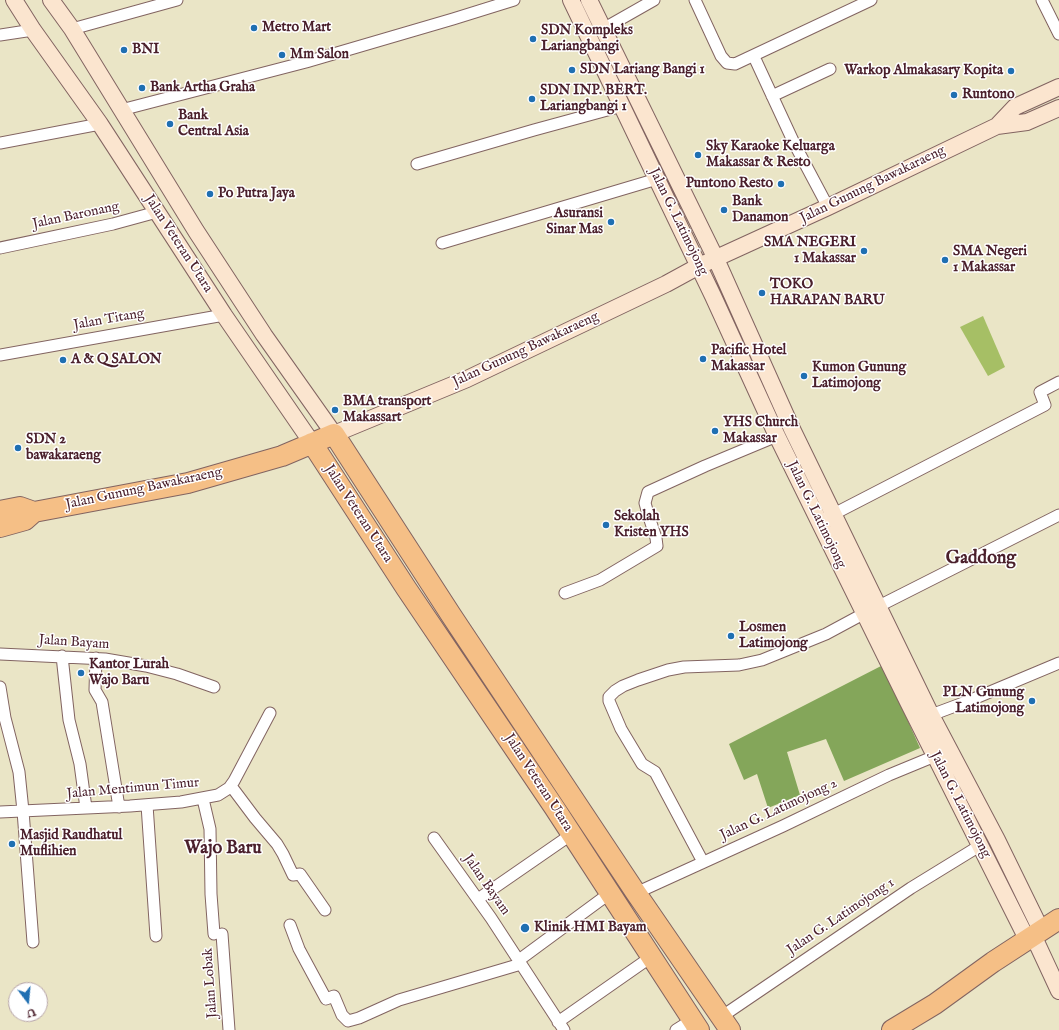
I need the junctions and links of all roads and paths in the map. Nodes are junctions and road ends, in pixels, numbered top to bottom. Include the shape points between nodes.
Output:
1 (14, 0) edge
2 (51, 0) edge
3 (177, 0) edge
4 (514, 0) edge
5 (571, 0) edge
6 (589, 0) edge
7 (654, 0) edge
8 (695, 0) edge
9 (871, 0) edge
10 (1042, 0) edge
11 (72, 29) junction
12 (603, 29) junction
13 (33, 30) junction
14 (1059, 34) edge
15 (0, 35) edge
16 (756, 61) dead end
17 (830, 69) dead end
18 (1059, 87) edge
19 (772, 96) junction
20 (622, 106) junction
21 (1059, 108) edge
22 (121, 110) junction
23 (100, 124) junction
24 (997, 126) junction
25 (0, 143) edge
26 (417, 164) dead end
27 (657, 179) junction
28 (828, 208) junction
29 (157, 212) junction
30 (442, 243) dead end
31 (0, 248) edge
32 (716, 258) junction
33 (699, 266) junction
34 (224, 315) junction
35 (0, 355) edge
36 (1059, 382) edge
37 (334, 434) junction
38 (777, 436) junction
39 (312, 443) junction
40 (0, 511) edge
41 (34, 512) junction
42 (833, 514) junction
43 (1059, 515) edge
44 (819, 522) junction
45 (0, 527) edge
46 (565, 594) dead end
47 (872, 610) junction
48 (451, 615) junction
49 (433, 628) junction
50 (0, 654) edge
51 (62, 656) junction
52 (96, 658) junction
53 (1059, 663) edge
54 (0, 687) edge
55 (214, 687) dead end
56 (270, 713) dead end
57 (931, 715) junction
58 (935, 756) junction
59 (231, 786) junction
60 (572, 797) junction
61 (203, 799) junction
62 (147, 805) junction
63 (120, 807) junction
64 (554, 807) junction
65 (86, 808) junction
66 (23, 811) junction
67 (0, 812) edge
68 (572, 834) junction
69 (434, 838) dead end
70 (981, 845) junction
71 (703, 862) junction
72 (610, 893) junction
73 (636, 893) junction
74 (478, 899) junction
75 (325, 910) dead end
76 (1059, 919) edge
77 (290, 926) dead end
78 (1034, 935) junction
79 (156, 936) dead end
80 (33, 942) dead end
81 (650, 957) junction
82 (520, 962) junction
83 (1059, 991) edge
84 (726, 1024) edge
85 (561, 1026) edge
86 (689, 1027) edge
87 (229, 1030) edge
88 (892, 1030) edge

1 - 13 main road, Jalan Veteran Utara
2 - 11 main road, Jalan Veteran Utara
3 - 11 street
4 - 22 street via 306,62
5 - 20 main road, Jalan G. Latimojong
6 - 12 main road, Jalan G. Latimojong
7 - 12 street
8 - 9 street via 721,56 734,64
10 - 14 street
11 - 22 main road, Jalan Veteran Utara
12 - 32 main road, Jalan G. Latimojong
13 - 15 street
13 - 23 main road, Jalan Veteran Utara
16 - 19 street
17 - 19 street
18 - 24 main road, Jalan Gunung Bawakaraeng via 1015,107
19 - 28 street
20 - 26 street
20 - 27 main road, Jalan G. Latimojong
21 - 24 main road, Jalan Gunung Bawakaraeng via 1027,122
22 - 37 main road, Jalan Veteran Utara via 208,251
23 - 25 street
23 - 29 main road, Jalan Veteran Utara
24 - 28 main road, Jalan Gunung Bawakaraeng
27 - 30 street
27 - 33 main road, Jalan G. Latimojong
28 - 32 main road, Jalan Gunung Bawakaraeng
29 - 31 street, Jalan Baronang
29 - 34 main road, Jalan Veteran Utara
32 - 33 main road, Jalan Gunung Bawakaraeng
32 - 42 main road, Jalan G. Latimojong
33 - 37 main road, Jalan Gunung Bawakaraeng via 467,379
33 - 38 main road, Jalan G. Latimojong
34 - 35 street, Jalan Titang
34 - 39 main road, Jalan Veteran Utara
36 - 42 street via 1040,392 1045,405
37 - 39 highway, Jalan Gunung Bawakaraeng
37 - 48 highway, Jalan Veteran Utara
38 - 44 main road, Jalan G. Latimojong
38 - 46 street via 648,492 645,503 657,546 600,580
39 - 41 highway, Jalan Gunung Bawakaraeng via 282,456 188,483
39 - 49 highway, Jalan Veteran Utara
40 - 41 highway, Jalan Gunung Bawakaraeng via 20,507
41 - 45 highway, Jalan Gunung Bawakaraeng via 25,520
42 - 44 street
42 - 47 main road, Jalan G. Latimojong
43 - 47 street
44 - 47 main road, Jalan G. Latimojong
47 - 57 main road, Jalan G. Latimojong
47 - 58 main road, Jalan G. Latimojong
47 - 71 street via 826,634 762,660 739,665 668,670 623,686 609,697 623,734 642,764 655,772
48 - 49 highway
48 - 60 highway, Jalan Veteran Utara
49 - 64 highway, Jalan Veteran Utara
50 - 51 street, Jalan Bayam
51 - 52 street, Jalan Bayam
51 - 65 street via 69,720 80,764
52 - 55 street, Jalan Bayam via 146,666
52 - 63 street via 95,690 102,702
53 - 57 street
54 - 66 street via 19,772
56 - 59 street
57 - 78 main road, Jalan G. Latimojong via 997,840
58 - 70 main road, Jalan G. Latimojong
58 - 71 street, Jalan G. Latimojong 2
59 - 61 street, Jalan Mentimun Timur via 218,795
59 - 75 street via 277,844 293,875 300,874
60 - 64 highway
60 - 73 highway, Jalan Veteran Utara
61 - 62 street, Jalan Mentimun Timur
61 - 87 street, Jalan Lobak via 210,829 211,894
62 - 63 street, Jalan Mentimun Timur
62 - 79 street
63 - 65 street, Jalan Mentimun Timur
64 - 68 highway, Jalan Veteran Utara
65 - 66 street, Jalan Mentimun Timur
66 - 67 street, Jalan Mentimun Timur
66 - 80 street
68 - 72 highway, Jalan Veteran Utara
68 - 74 street
69 - 74 street, Jalan Bayam
70 - 78 main road, Jalan G. Latimojong
70 - 84 street, Jalan G. Latimojong 1 via 910,888
71 - 73 street, Jalan G. Latimojong 2
72 - 81 highway, Jalan Veteran Utara
72 - 82 street
73 - 84 highway, Jalan Veteran Utara
74 - 82 street, Jalan Bayam
76 - 78 highway
77 - 82 street via 299,949 326,999 334,996 342,1015 348,1021 399,1000
78 - 83 main road
78 - 88 highway via 935,1004
81 - 85 street
81 - 86 highway, Jalan Veteran Utara
82 - 85 street, Jalan Bayam

